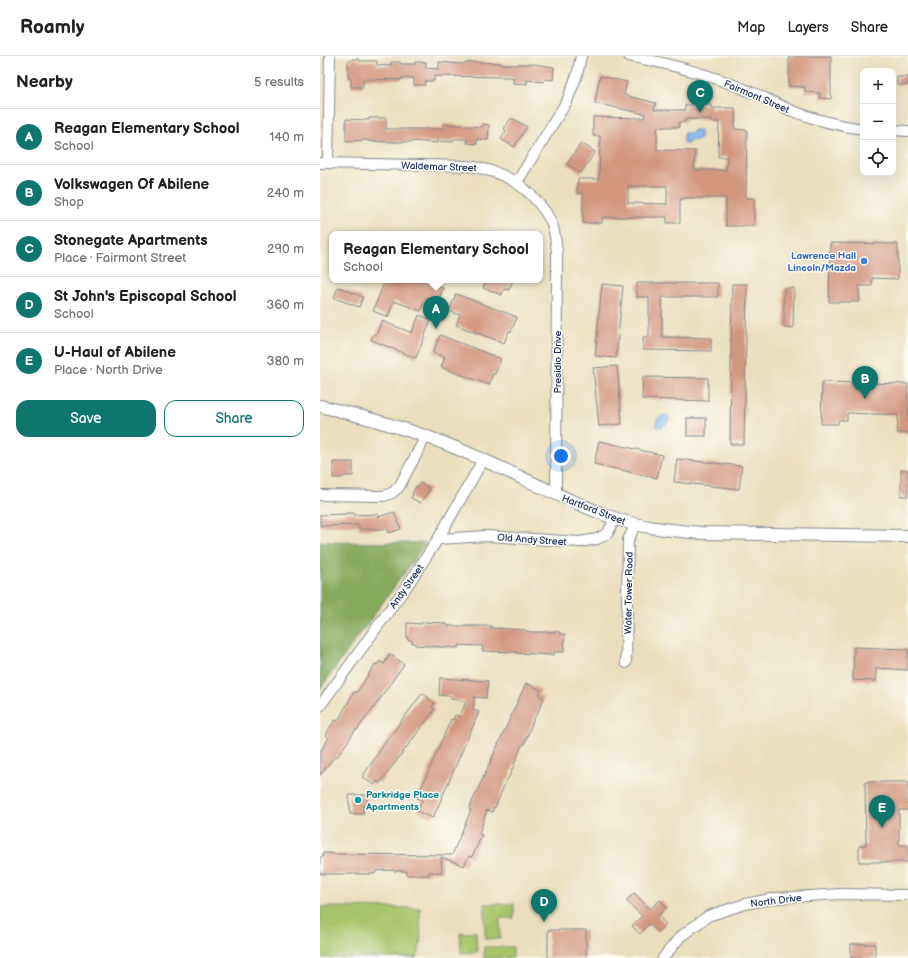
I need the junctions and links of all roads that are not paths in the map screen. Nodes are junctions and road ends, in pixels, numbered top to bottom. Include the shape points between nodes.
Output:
1 (330, 56) edge
2 (581, 56) edge
3 (629, 56) edge
4 (860, 129) edge
5 (896, 130) edge
6 (908, 131) edge
7 (324, 163) edge
8 (517, 182) junction
9 (553, 230) joint
10 (320, 406) edge
11 (426, 436) junction
12 (483, 460) junction
13 (556, 494) junction
14 (320, 495) edge
15 (615, 518) junction
16 (636, 524) junction
17 (908, 536) edge
18 (438, 539) junction
19 (626, 663) dead end
20 (320, 706) edge
21 (908, 895) edge
22 (663, 958) edge

1 - 7 street
2 - 8 street via 567,101
3 - 4 street, Fairmont Street via 706,75 817,120
5 - 6 street
7 - 8 street, Waldemar Street via 469,166 498,172
8 - 9 street, Waldemar Street via 536,199
9 - 13 street, Presidio Drive via 557,252
10 - 11 street, Hartford Street via 383,421
11 - 12 street, Hartford Street
11 - 14 street via 399,487 392,493 384,496
12 - 13 street, Hartford Street
12 - 18 street, Andy Street
13 - 15 street, Hartford Street
15 - 16 street, Hartford Street
15 - 18 street, Old Andy Street via 608,533 597,539 580,542 487,536
16 - 17 street, Hartford Street via 701,533
16 - 19 street, Water Tower Road via 628,540
18 - 20 street, Andy Street
21 - 22 street, North Drive via 841,894 784,897 745,904 708,916 680,937

